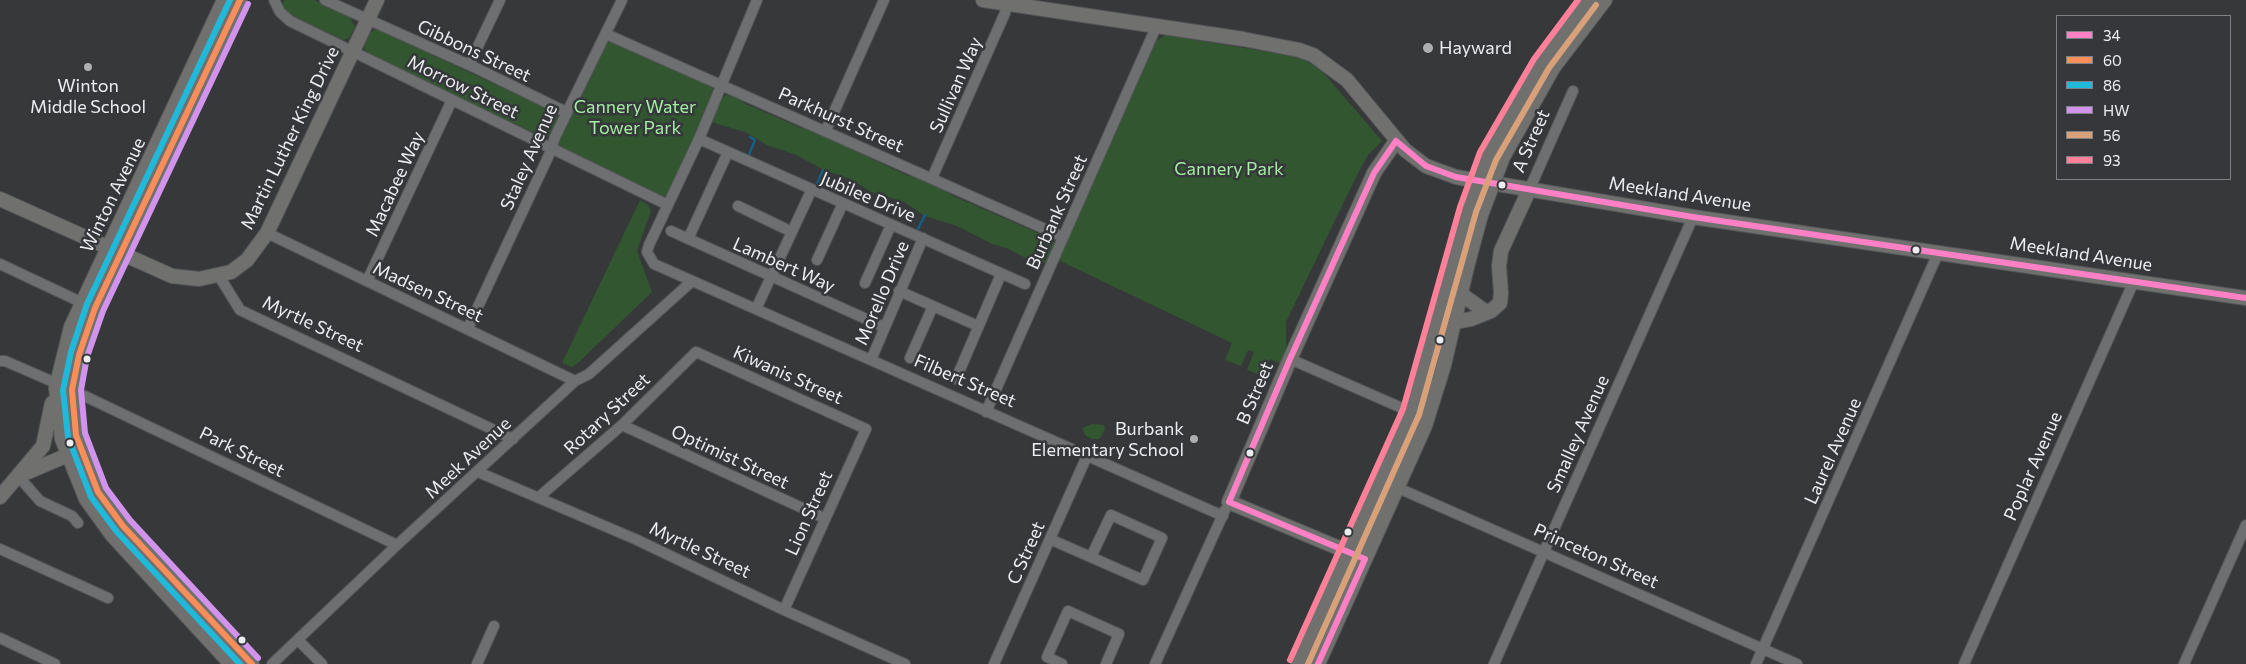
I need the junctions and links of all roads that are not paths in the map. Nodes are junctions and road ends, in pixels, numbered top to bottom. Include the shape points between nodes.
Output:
1 (224, 0) edge
2 (240, 0) edge
3 (274, 0) edge
4 (324, 0) edge
5 (377, 0) edge
6 (500, 0) edge
7 (622, 0) edge
8 (757, 0) edge
9 (884, 0) edge
10 (983, 0) edge
11 (1589, 0) edge
12 (1605, 0) edge
13 (1007, 4) junction
14 (368, 19) junction
15 (1157, 25) junction
16 (606, 34) junction
17 (353, 51) junction
18 (469, 65) junction
19 (1548, 66) junction
20 (720, 85) junction
21 (1573, 91) dead end
22 (452, 100) junction
23 (566, 112) junction
24 (826, 130) junction
25 (699, 139) junction
26 (1396, 141) junction
27 (551, 148) junction
28 (728, 152) junction
29 (932, 178) junction
30 (1530, 188) junction
31 (811, 190) junction
32 (0, 199) edge
33 (843, 203) junction
34 (668, 205) junction
35 (738, 206) dead end
36 (1693, 217) junction
37 (891, 225) junction
38 (790, 231) junction
39 (671, 232) dead end
40 (267, 234) junction
41 (1063, 237) junction
42 (923, 238) junction
43 (688, 239) junction
44 (114, 251) junction
45 (1939, 251) junction
46 (817, 260) dead end
47 (0, 264) edge
48 (1001, 274) junction
49 (219, 276) junction
50 (770, 276) junction
51 (368, 281) junction
52 (2134, 281) junction
53 (691, 282) junction
54 (865, 283) dead end
55 (1025, 284) dead end
56 (899, 292) junction
57 (1461, 294) junction
58 (2246, 298) edge
59 (88, 305) junction
60 (933, 306) junction
61 (756, 309) junction
62 (1486, 312) junction
63 (1455, 322) junction
64 (978, 326) junction
65 (884, 327) junction
66 (468, 328) junction
67 (696, 352) joint
68 (910, 358) dead end
69 (871, 360) junction
70 (1290, 360) junction
71 (0, 361) edge
72 (956, 379) dead end
73 (575, 381) junction
74 (57, 385) junction
75 (72, 390) junction
76 (986, 412) junction
77 (1411, 412) junction
78 (622, 425) junction
79 (866, 429) joint
80 (513, 439) junction
81 (80, 450) junction
82 (67, 455) junction
83 (1087, 456) junction
84 (478, 472) junction
85 (18, 476) junction
86 (1380, 480) junction
87 (1399, 487) junction
88 (0, 497) edge
89 (539, 498) junction
90 (1229, 502) junction
91 (1223, 516) junction
92 (824, 518) junction
93 (78, 523) dead end
94 (2246, 525) edge
95 (1050, 539) junction
96 (397, 545) junction
97 (0, 549) edge
98 (1347, 552) junction
99 (1544, 552) junction
100 (1091, 557) junction
101 (1365, 559) junction
102 (108, 598) dead end
103 (784, 610) junction
104 (494, 626) dead end
105 (0, 638) edge
106 (298, 640) junction
107 (1763, 649) junction
108 (56, 664) edge
109 (231, 664) edge
110 (252, 664) edge
111 (272, 664) edge
112 (322, 664) edge
113 (476, 664) edge
114 (905, 664) edge
115 (994, 664) edge
116 (1062, 664) edge
117 (1106, 664) edge
118 (1155, 664) edge
119 (1298, 664) edge
120 (1318, 664) edge
121 (1494, 664) edge
122 (1756, 664) edge
123 (1797, 664) edge
124 (1964, 664) edge
125 (2184, 664) edge

1 - 44 main road, Winton Avenue
2 - 44 main road, Winton Avenue
3 - 17 street, Morrow Street via 290,22
4 - 14 street, Gibbons Street
5 - 14 main road, Martin Luther King Drive
6 - 18 street
7 - 16 street, Staley Avenue
8 - 20 street
9 - 24 street
10 - 13 main road
11 - 19 main road
12 - 19 main road
13 - 15 main road
13 - 29 street, Sullivan Way
14 - 17 main road, Martin Luther King Drive
14 - 18 street, Gibbons Street
15 - 26 main road, Meekland Avenue via 1313,55 1347,80
15 - 41 street, Burbank Street
16 - 20 street, Parkhurst Street
16 - 23 street, Staley Avenue via 600,40
17 - 22 street, Morrow Street
17 - 40 main road, Martin Luther King Drive
18 - 23 street, Gibbons Street
19 - 57 main road, A Street, bridge via 1503,157 1481,215
19 - 77 main road, A Street, bridge via 1488,156 1468,209
20 - 24 street, Parkhurst Street
20 - 25 street
21 - 30 street, A Street
22 - 27 street, Morrow Street
22 - 51 street, Macabee Way
23 - 27 street, Staley Avenue
24 - 29 street, Parkhurst Street
25 - 28 street, Jubilee Drive
25 - 34 street
26 - 30 main road, Meekland Avenue via 1408,153 1437,171
26 - 70 main road, B Street via 1374,173
27 - 34 street, Morrow Street
27 - 66 street, Staley Avenue
28 - 31 street, Jubilee Drive
28 - 43 street
29 - 41 street, Parkhurst Street
30 - 36 main road, Meekland Avenue
30 - 62 main road, A Street via 1501,251 1500,303
31 - 33 street, Jubilee Drive
31 - 38 street
32 - 44 main road
33 - 37 street, Jubilee Drive
33 - 46 street
34 - 53 street, Filbert Street via 649,245 648,256 657,267
35 - 38 street
36 - 45 main road, Meekland Avenue
36 - 99 street, Smalley Avenue
37 - 42 street, Jubilee Drive
37 - 54 street
38 - 50 street
39 - 43 street, Lambert Way
40 - 49 main road, Martin Luther King Drive via 247,260
40 - 51 street, Madsen Street
41 - 76 street, Burbank Street
42 - 48 street, Jubilee Drive
42 - 56 street, Morello Drive
43 - 50 street, Lambert Way
44 - 49 main road via 165,274 199,279
44 - 59 main road, Winton Avenue
45 - 52 main road, Meekland Avenue
45 - 107 street, Laurel Avenue
47 - 59 street
48 - 55 street, Jubilee Drive
48 - 64 street
49 - 80 street, Myrtle Street via 240,310
50 - 61 street
50 - 65 street, Lambert Way
51 - 66 street, Madsen Street
52 - 58 main road, Meekland Avenue
52 - 124 street, Poplar Avenue
53 - 61 street, Filbert Street
53 - 73 street, Meek Avenue via 589,374
56 - 60 street
56 - 65 street, Morello Drive
57 - 62 main road
57 - 63 main road, A Street
59 - 74 main road, Winton Avenue via 66,340
59 - 75 main road, Winton Avenue
60 - 64 street
60 - 68 street
61 - 69 street, Filbert Street
62 - 63 main road, A Street
63 - 87 main road, A Street via 1425,426
64 - 72 street
65 - 69 street, Morello Drive
66 - 73 street, Madsen Street
67 - 78 street, Rotary Street
67 - 79 street, Kiwanis Street
69 - 76 street, Filbert Street
70 - 77 street
70 - 90 main road, B Street
71 - 74 street, Park Street
73 - 80 street, Meek Avenue
74 - 75 street, Park Street
74 - 82 main road via 58,415
74 - 85 main road, Winton Avenue via 43,446
75 - 81 main road, Winton Avenue
75 - 96 street, Park Street
76 - 83 street, Filbert Street
77 - 86 main road, A Street
78 - 89 street, Rotary Street
78 - 92 street, Optimist Street
79 - 92 street, Lion Street
80 - 84 street, Meek Avenue
81 - 82 main road
81 - 110 main road, Winton Avenue via 98,492 123,526
82 - 85 main road
82 - 109 main road via 86,499 112,535
83 - 91 street, Filbert Street
83 - 95 street, C Street
84 - 89 street, Myrtle Street
84 - 96 street, Meek Avenue
85 - 88 main road
85 - 93 street via 40,501 72,516
86 - 87 street, Princeton Street
86 - 98 main road, A Street
87 - 99 street, Princeton Street
87 - 101 main road, A Street
89 - 103 street, Myrtle Street
90 - 91 street, B Street
90 - 98 main road
91 - 118 street, B Street
92 - 103 street, Lion Street
94 - 125 street
95 - 100 street
95 - 115 street, C Street
96 - 106 street, Meek Avenue
97 - 102 street
98 - 101 main road
98 - 119 main road, A Street
99 - 107 street, Princeton Street
99 - 121 street, Smalley Avenue
100 - 100 street via 1143,580 1162,538 1111,515
101 - 120 main road, A Street
103 - 114 street, Myrtle Street
104 - 113 street
105 - 108 street
106 - 111 street, Meek Avenue
106 - 112 street
107 - 122 street, Laurel Avenue
107 - 123 street, Princeton Street
116 - 117 street via 1048,657 1068,611 1119,634

